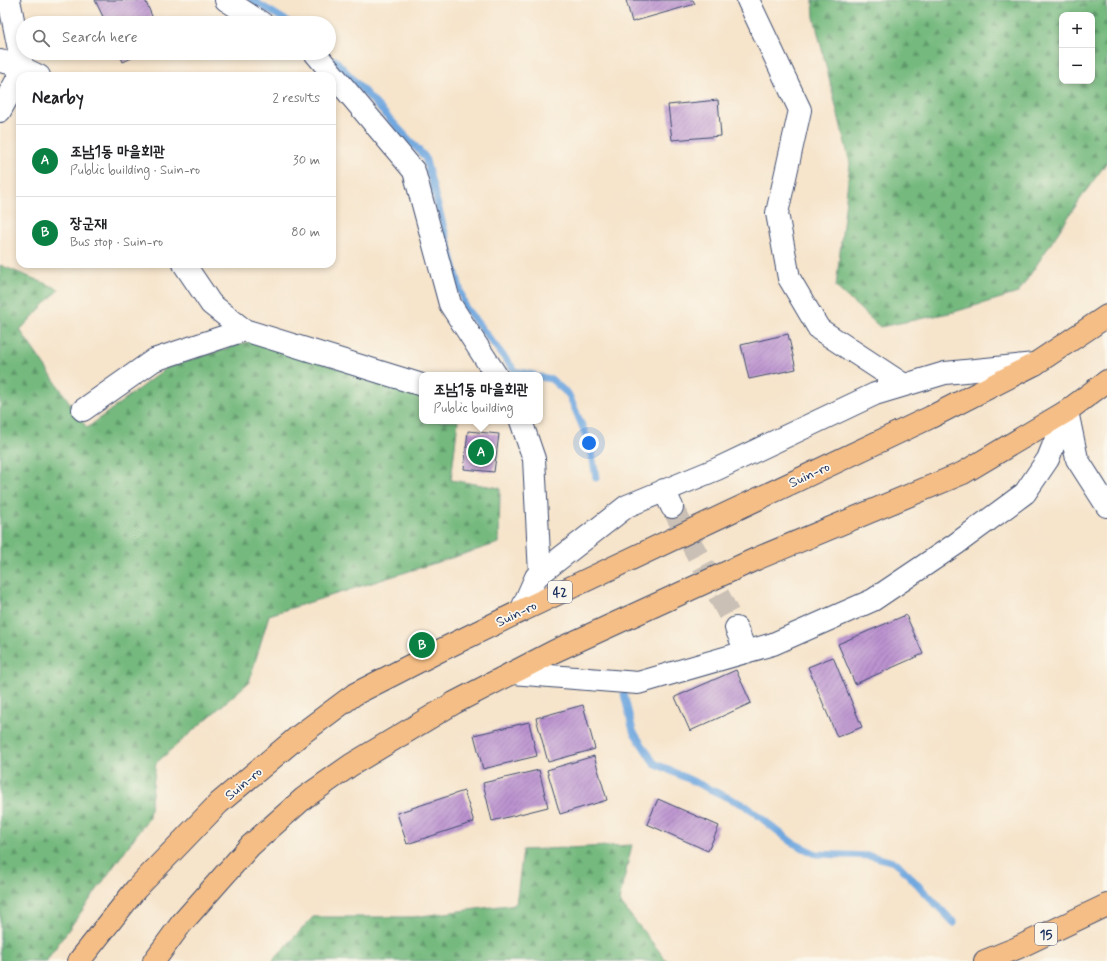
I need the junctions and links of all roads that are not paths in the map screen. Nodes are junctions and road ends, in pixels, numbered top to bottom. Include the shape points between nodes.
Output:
1 (9, 0) edge
2 (226, 0) edge
3 (748, 0) edge
4 (251, 16) edge
5 (16, 23) edge
6 (27, 60) edge
7 (321, 60) edge
8 (0, 61) edge
9 (31, 72) edge
10 (331, 72) edge
11 (336, 78) edge
12 (16, 91) edge
13 (0, 111) edge
14 (187, 268) edge
15 (1107, 316) edge
16 (244, 330) junction
17 (1035, 364) junction
18 (494, 372) edge
19 (1107, 382) edge
20 (419, 384) edge
21 (904, 385) junction
22 (82, 410) dead end
23 (1067, 411) junction
24 (522, 424) edge
25 (1107, 506) edge
26 (540, 574) junction
27 (521, 611) junction
28 (736, 628) tunnel mouth
29 (746, 652) junction
30 (512, 673) junction
31 (1107, 905) edge
32 (79, 961) edge
33 (154, 961) edge
34 (985, 961) edge

1 - 5 street
2 - 4 street
3 - 21 street via 800,110 777,213 789,278 819,329
6 - 9 street
7 - 10 street
8 - 9 street
11 - 18 street via 414,171 450,304
12 - 13 street
14 - 16 street via 211,304
15 - 17 main road, Suin-ro / 42
16 - 20 street
16 - 22 street via 154,360
17 - 21 street via 945,373
17 - 27 main road, Suin-ro / 42 via 930,417
19 - 23 main road
21 - 26 street via 875,394 717,469 668,499 627,506
23 - 25 street via 1077,459
23 - 29 street via 1048,459 1025,493 873,600 773,644
23 - 30 main road via 963,473 749,562
24 - 26 street via 534,460
26 - 27 street via 536,577
27 - 32 main road, Suin-ro / 42 via 355,694 300,735 219,803 136,889
28 - 29 street
29 - 30 street via 638,683
30 - 33 main road via 454,703 376,749 304,798 250,846 182,924
31 - 34 main road, 15

